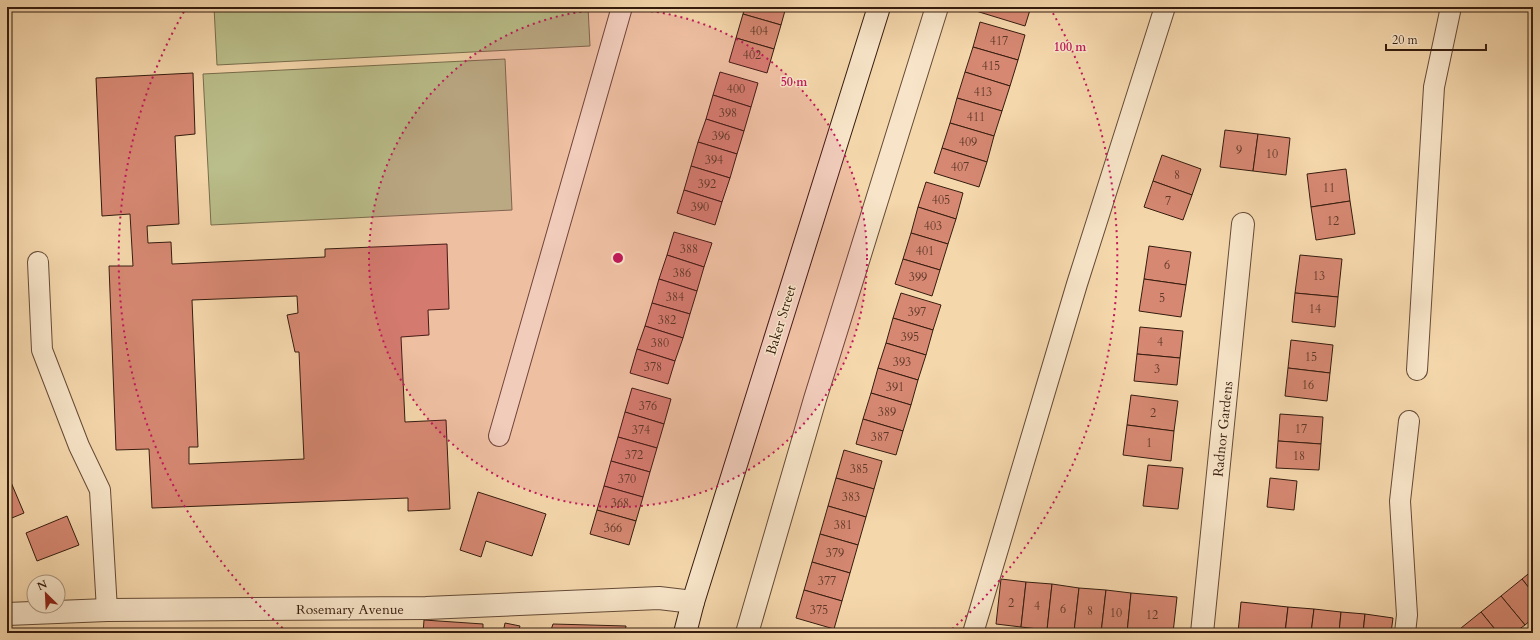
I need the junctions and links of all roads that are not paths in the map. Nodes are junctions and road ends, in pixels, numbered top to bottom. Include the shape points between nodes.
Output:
1 (622, 7) edge
2 (879, 7) edge
3 (937, 7) edge
4 (1165, 7) edge
5 (1451, 7) edge
6 (1243, 224) dead end
7 (38, 262) dead end
8 (1417, 370) dead end
9 (1409, 421) dead end
10 (499, 436) dead end
11 (693, 602) junction
12 (107, 610) junction
13 (7, 614) edge
14 (685, 633) edge
15 (747, 633) edge
16 (973, 633) edge
17 (1202, 633) edge
18 (1405, 633) edge

1 - 10 lane
2 - 11 street, Baker Street
3 - 15 street via 815,399
4 - 16 lane via 1077,284
5 - 8 lane via 1434,87
6 - 17 street, Radnor Gardens
7 - 12 lane via 42,350 79,446 100,490
9 - 18 lane via 1400,501 1407,615
11 - 12 street, Rosemary Avenue via 659,598 426,608
11 - 14 street, Baker Street
12 - 13 street, Rosemary Avenue

